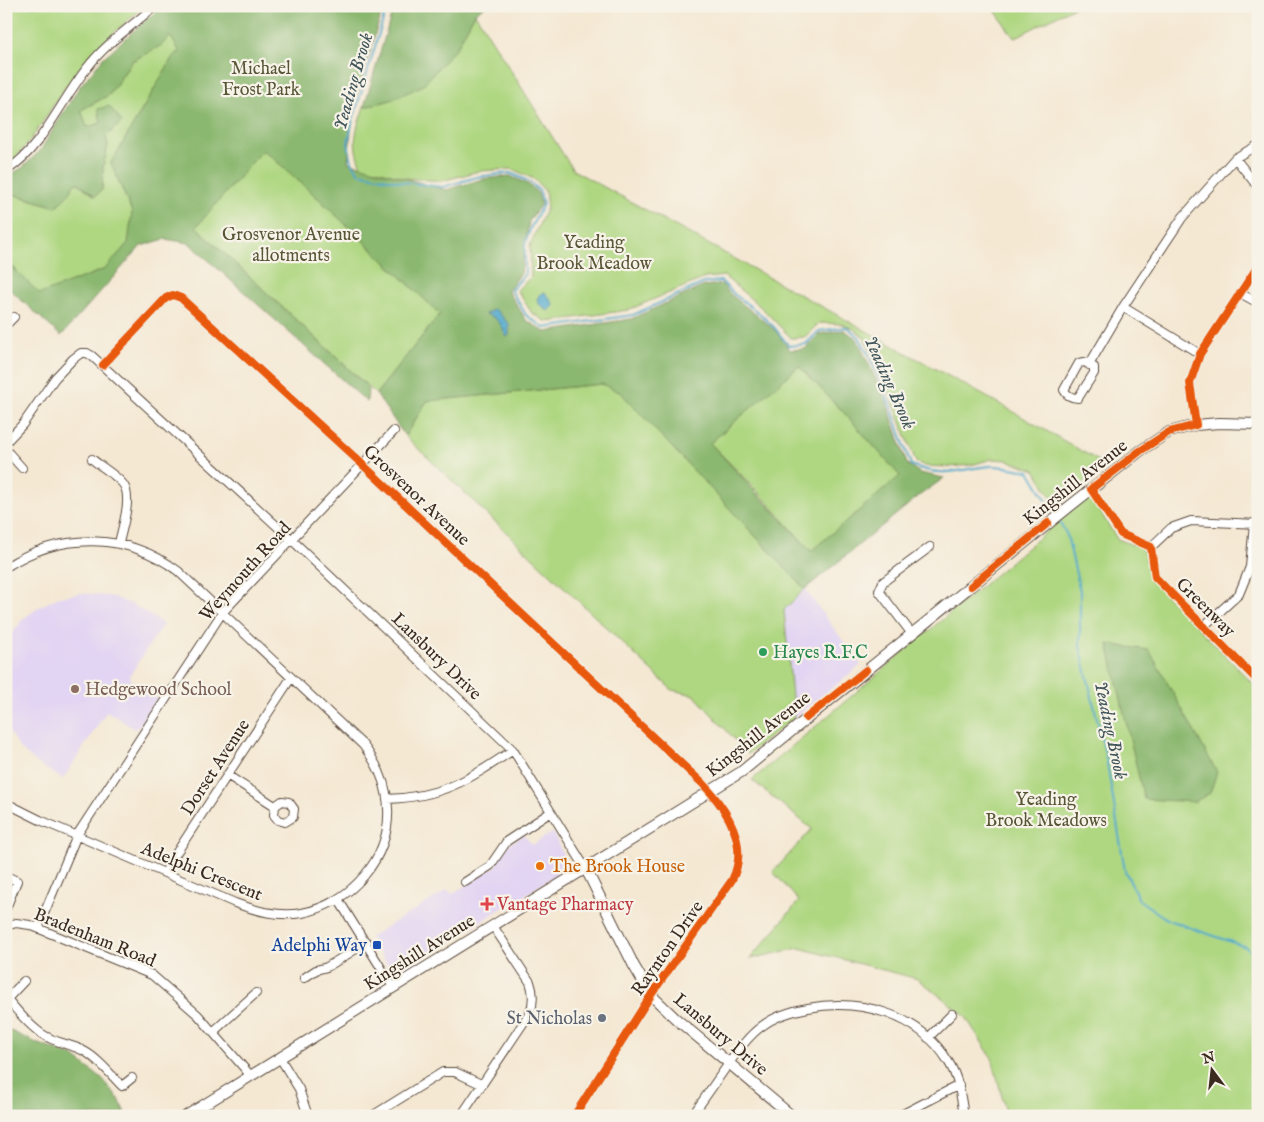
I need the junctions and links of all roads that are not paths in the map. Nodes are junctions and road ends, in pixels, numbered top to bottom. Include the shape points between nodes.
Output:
1 (155, 6) edge
2 (1258, 145) edge
3 (1235, 158) junction
4 (6, 172) edge
5 (1258, 188) edge
6 (1258, 266) edge
7 (1240, 293) junction
8 (1258, 303) edge
9 (1123, 307) junction
10 (14, 317) dead end
11 (6, 325) edge
12 (1200, 354) junction
13 (103, 365) junction
14 (1089, 365) junction
15 (1258, 424) edge
16 (1196, 425) junction
17 (394, 430) dead end
18 (6, 442) edge
19 (6, 450) edge
20 (92, 459) dead end
21 (362, 464) junction
22 (22, 468) dead end
23 (1091, 489) junction
24 (1256, 524) edge
25 (292, 540) junction
26 (119, 543) junction
27 (930, 547) dead end
28 (1152, 547) junction
29 (6, 567) edge
30 (222, 613) junction
31 (1204, 626) junction
32 (912, 634) junction
33 (291, 678) junction
34 (1258, 681) edge
35 (513, 750) junction
36 (227, 775) junction
37 (710, 792) junction
38 (387, 800) junction
39 (6, 803) edge
40 (275, 806) dead end
41 (551, 812) junction
42 (76, 835) junction
43 (586, 868) junction
44 (165, 873) junction
45 (6, 876) edge
46 (465, 882) dead end
47 (338, 899) junction
48 (6, 908) edge
49 (6, 925) edge
50 (493, 926) junction
51 (38, 928) junction
52 (367, 942) junction
53 (304, 978) dead end
54 (24, 981) dead end
55 (393, 987) junction
56 (256, 993) dead end
57 (651, 994) junction
58 (6, 998) edge
59 (952, 1014) dead end
60 (213, 1032) junction
61 (928, 1038) junction
62 (280, 1058) junction
63 (730, 1063) junction
64 (250, 1076) junction
65 (132, 1078) dead end
66 (481, 1084) junction
67 (959, 1084) junction
68 (186, 1116) edge
69 (308, 1116) edge
70 (372, 1116) edge
71 (461, 1116) edge
72 (574, 1116) edge
73 (692, 1116) edge
74 (792, 1116) edge
75 (900, 1116) edge
76 (964, 1116) edge

1 - 4 street via 96,58 35,144
2 - 3 street
3 - 5 street
3 - 9 street via 1182,218
6 - 7 street
7 - 8 street
7 - 12 street
9 - 12 street
9 - 14 street
10 - 11 street
12 - 16 street via 1190,383
13 - 18 street, Lansbury Drive via 87,353 78,354 55,378 23,424
13 - 21 street, Grosvenor Avenue via 166,298 178,296
13 - 25 street, Lansbury Drive
14 - 14 street via 1079,363 1064,390 1066,394 1078,398 1094,373 1094,367
15 - 16 street, Kingshill Avenue
16 - 23 street, Kingshill Avenue via 1170,432
17 - 21 street, Weymouth Road
19 - 22 street
20 - 26 street via 121,482 127,493
21 - 25 street, Weymouth Road
21 - 37 street, Grosvenor Avenue
23 - 28 street via 1121,534
23 - 32 street, Kingshill Avenue
24 - 28 street via 1190,521 1171,528
24 - 31 street via 1250,567 1239,594
25 - 30 street, Weymouth Road
25 - 35 street, Lansbury Drive
26 - 29 street, Adelphi Crescent via 63,543 36,551
26 - 30 street, Adelphi Crescent via 162,560
27 - 32 street via 883,582 879,591
28 - 31 street, Greenway via 1155,577
30 - 33 street, Adelphi Crescent
30 - 42 street, Weymouth Road
31 - 34 street, Greenway
32 - 37 street, Kingshill Avenue via 741,772
33 - 36 street, Dorset Avenue
33 - 38 street, Adelphi Crescent via 363,745 377,767
35 - 38 street via 448,788 422,796
35 - 41 street, Lansbury Drive
36 - 40 street
36 - 44 street, Dorset Avenue
37 - 43 street, Kingshill Avenue
37 - 57 street, Raynton Drive via 735,829 739,859 735,874
38 - 47 street, Adelphi Crescent via 388,823 380,851 360,882
39 - 42 street, Adelphi Crescent
41 - 43 street, Lansbury Drive
41 - 46 street via 507,841 490,866
42 - 44 street, Adelphi Crescent
42 - 51 street, Weymouth Road
43 - 50 street, Kingshill Avenue
43 - 57 street, Lansbury Drive
44 - 47 street, Adelphi Crescent via 235,903 272,914 307,912
45 - 48 street via 17,881
47 - 52 street
49 - 51 street, Bradenham Road via 21,923
50 - 55 street, Kingshill Avenue
50 - 66 street via 530,982 534,1000 530,1013
51 - 60 street, Bradenham Road via 152,975
52 - 53 street
52 - 55 street
54 - 58 street
55 - 62 street, Kingshill Avenue
56 - 60 street
57 - 63 street, Lansbury Drive
57 - 72 street, Raynton Drive
58 - 65 street via 39,1032 87,1053 122,1086
59 - 61 street
60 - 64 street, Bradenham Road
61 - 63 street via 904,1021 875,1010 840,1005 816,1007 766,1023 753,1033
61 - 67 street via 948,1060
62 - 64 street, Kingshill Avenue
62 - 69 street via 299,1089
63 - 73 street
63 - 74 street, Lansbury Drive
64 - 68 street, Kingshill Avenue
66 - 70 street via 455,1072 443,1072
66 - 71 street
67 - 75 street
67 - 76 street

